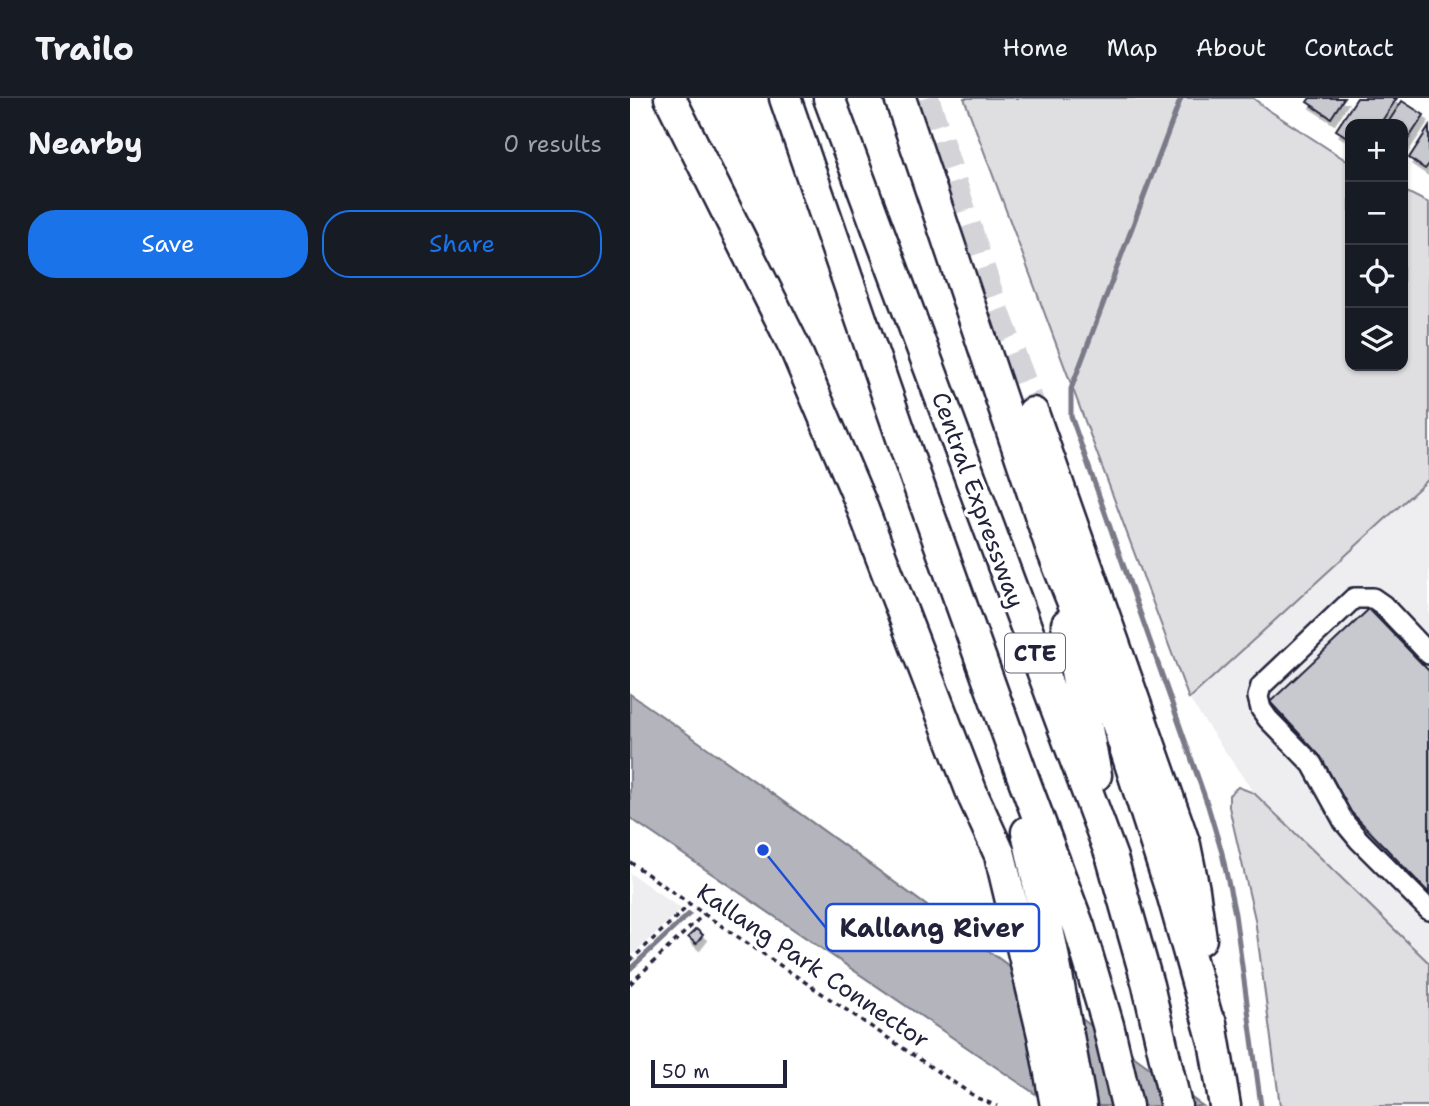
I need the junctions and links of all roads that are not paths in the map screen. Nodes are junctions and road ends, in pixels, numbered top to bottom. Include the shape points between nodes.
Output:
1 (670, 98) edge
2 (785, 98) edge
3 (829, 98) edge
4 (900, 98) edge
5 (1033, 413) tunnel mouth
6 (1052, 550) junction
7 (1429, 654) edge
8 (1003, 722) junction
9 (1112, 858) junction
10 (1429, 910) edge
11 (1007, 912) junction
12 (1214, 1042) junction
13 (1035, 1106) edge
14 (1056, 1106) edge
15 (1081, 1106) edge
16 (1127, 1106) edge
17 (1177, 1106) edge
18 (1225, 1106) edge

1 - 11 highway via 794,346 859,499 974,798 979,835
2 - 8 highway, Central Expressway / CTE
3 - 9 highway, Central Expressway / CTE
4 - 6 highway
5 - 12 highway via 1185,845
6 - 9 highway
6 - 12 highway via 1101,674
7 - 10 lane via 1383,605 1373,598 1354,598 1261,686 1258,697 1268,719 1312,764 1344,822
8 - 15 highway
8 - 16 highway, Central Expressway / CTE via 1079,927
9 - 17 highway, Central Expressway / CTE
11 - 13 highway
11 - 14 highway via 1044,1035
12 - 18 highway

